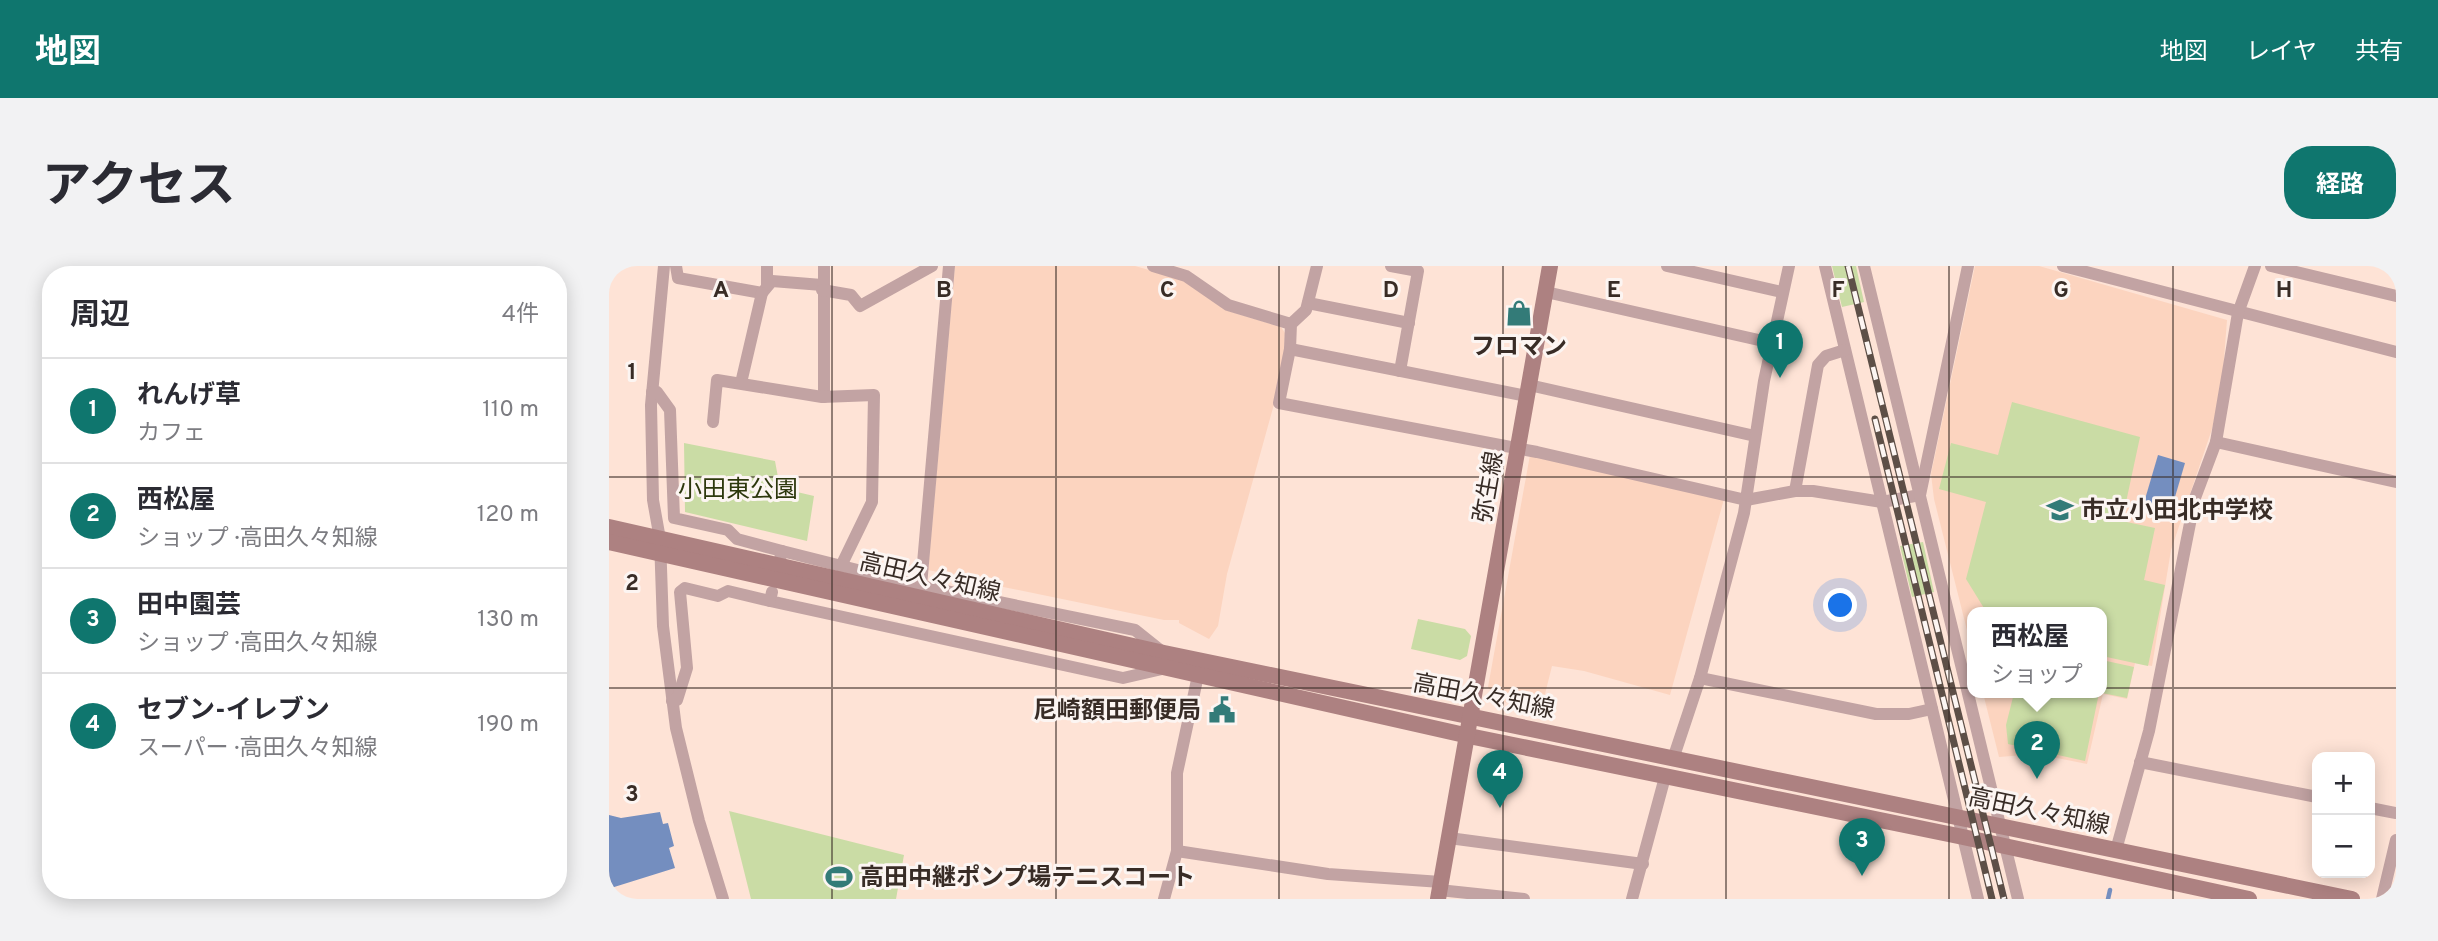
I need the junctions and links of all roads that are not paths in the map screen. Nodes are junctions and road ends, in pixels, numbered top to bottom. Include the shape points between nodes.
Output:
1 (664, 266) edge
2 (675, 266) edge
3 (767, 266) edge
4 (824, 266) edge
5 (932, 266) edge
6 (949, 266) edge
7 (1153, 266) edge
8 (1188, 266) edge
9 (1317, 266) edge
10 (1391, 266) edge
11 (1550, 266) edge
12 (1667, 266) edge
13 (1789, 266) edge
14 (1825, 266) edge
15 (1864, 266) edge
16 (1968, 266) edge
17 (2063, 266) edge
18 (2255, 266) edge
19 (2271, 266) edge
20 (1194, 281) junction
21 (822, 288) junction
22 (764, 289) junction
23 (1546, 292) junction
24 (1782, 292) junction
25 (2396, 296) edge
26 (1308, 303) junction
27 (2238, 313) junction
28 (1409, 323) junction
29 (1291, 324) junction
30 (1772, 343) junction
31 (1290, 349) junction
32 (1845, 350) junction
33 (2396, 352) edge
34 (1400, 370) junction
35 (741, 383) junction
36 (1528, 391) junction
37 (652, 392) junction
38 (824, 397) junction
39 (713, 422) dead end
40 (1755, 436) junction
41 (2216, 442) junction
42 (1518, 450) junction
43 (2396, 482) edge
44 (1795, 491) junction
45 (1920, 495) junction
46 (1746, 500) junction
47 (1882, 502) junction
48 (609, 527) edge
49 (609, 542) edge
50 (652, 545) junction
51 (841, 566) junction
52 (921, 586) junction
53 (1163, 661) junction
54 (1200, 669) junction
55 (1700, 678) junction
56 (1967, 689) edge
57 (1969, 698) edge
58 (672, 701) junction
59 (1932, 709) junction
60 (1472, 716) junction
61 (1469, 736) junction
62 (1673, 760) junction
63 (2140, 761) junction
64 (1665, 777) junction
65 (2312, 796) edge
66 (2375, 809) edge
67 (2396, 813) edge
68 (1958, 817) junction
69 (2000, 825) junction
70 (1963, 837) junction
71 (1449, 838) junction
72 (2396, 840) edge
73 (2004, 847) junction
74 (2116, 850) junction
75 (1177, 851) junction
76 (1643, 864) junction
77 (1439, 890) edge
78 (1500, 898) edge
79 (723, 899) edge
80 (1164, 899) edge
81 (1524, 899) edge
82 (1632, 899) edge
83 (1978, 899) edge
84 (2018, 899) edge
85 (2249, 899) edge
86 (2352, 899) edge
87 (2382, 899) edge

1 - 37 street
2 - 22 street via 678,278
3 - 22 street
4 - 21 street
5 - 21 street via 860,306 851,295
6 - 52 street
7 - 20 street
8 - 20 street
9 - 26 street
10 - 28 street via 1418,271
11 - 23 main road, 弥生線
12 - 24 street
13 - 24 street
14 - 32 street
15 - 45 street
16 - 45 street
17 - 27 street
18 - 27 street
19 - 25 street
20 - 29 street via 1229,305
21 - 22 street via 772,281
21 - 38 street
22 - 35 street
23 - 30 street
23 - 36 main road, 弥生線
24 - 30 street
26 - 28 street
26 - 29 street
27 - 33 street
27 - 41 street
28 - 34 street
29 - 31 street
30 - 40 street
31 - 34 street
31 - 42 street via 1279,403
32 - 44 street via 1826,356 1818,365
32 - 47 street
34 - 36 street
35 - 38 street
35 - 39 street via 717,380
36 - 40 street
36 - 42 main road, 弥生線
37 - 50 street
37 - 51 street via 657,392 670,410 674,518 728,530 737,539 781,555
38 - 51 street via 874,396 871,502
40 - 46 street
41 - 43 street
41 - 63 street via 2195,498 2167,650
42 - 46 street
42 - 60 main road, 弥生線
44 - 46 street
44 - 47 street
45 - 47 street
45 - 56 street
46 - 55 street
47 - 59 street
48 - 50 main road, 高田久々知線
49 - 50 main road, 高田久々知線
50 - 53 main road, 高田久々知線
50 - 58 street
51 - 52 street
52 - 53 street via 1135,630
53 - 54 main road, 高田久々知線
53 - 58 street via 1123,678 771,597 728,591 718,596 685,588 680,592 687,678 677,700
54 - 60 main road, 高田久々知線
54 - 61 main road, 高田久々知線
54 - 75 street via 1177,773
55 - 59 street via 1876,714
55 - 62 street
57 - 69 street
58 - 79 street via 699,821
59 - 68 street
60 - 61 main road, 弥生線
60 - 62 main road, 高田久々知線
61 - 64 main road, 高田久々知線
61 - 71 main road, 弥生線
62 - 68 main road, 高田久々知線
63 - 65 street
63 - 74 street
64 - 70 main road, 高田久々知線
64 - 76 street
66 - 67 street
68 - 69 main road, 高田久々知線
68 - 70 street
69 - 73 street
69 - 74 main road, 高田久々知線
70 - 73 main road, 高田久々知線
70 - 83 street
71 - 76 street
71 - 77 main road, 弥生線
72 - 87 street
73 - 84 street
73 - 85 main road, 高田久々知線
74 - 86 main road, 高田久々知線
75 - 77 street
75 - 80 street
76 - 82 street
77 - 78 street
78 - 81 street

